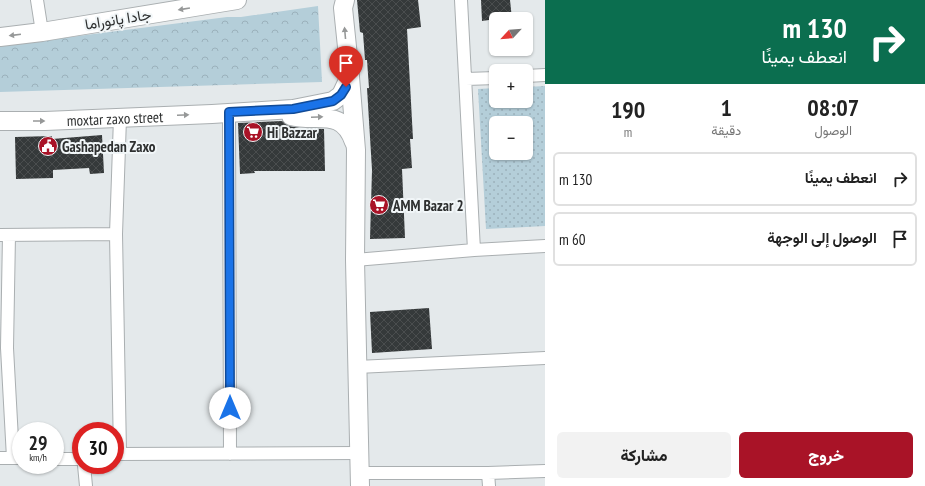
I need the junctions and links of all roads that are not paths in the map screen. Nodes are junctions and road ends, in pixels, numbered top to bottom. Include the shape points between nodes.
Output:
1 (37, 0) edge
2 (237, 0) edge
3 (345, 0) edge
4 (461, 0) edge
5 (42, 32) junction
6 (0, 37) edge
7 (545, 75) edge
8 (350, 76) junction
9 (533, 76) edge
10 (489, 78) edge
11 (466, 79) junction
12 (280, 110) junction
13 (229, 112) junction
14 (120, 118) junction
15 (0, 120) edge
16 (356, 150) junction
17 (116, 234) junction
18 (5, 235) edge
19 (545, 246) edge
20 (474, 250) junction
21 (355, 260) junction
22 (4, 348) edge
23 (545, 358) edge
24 (357, 367) junction
25 (13, 422) edge
26 (118, 422) edge
27 (359, 453) junction
28 (124, 454) edge
29 (230, 454) junction
30 (0, 458) edge
31 (12, 458) edge
32 (545, 471) edge
33 (488, 473) junction
34 (85, 474) edge
35 (360, 480) edge
36 (86, 486) edge
37 (489, 486) edge

1 - 5 street
2 -> 5 main road, جادا پانوراما
8 -> 3 main road via 343,8
4 - 11 street
5 -> 6 main road, جادا پانوراما
7 - 9 street
8 - 12 main road, moxtar zaxo street via 341,95 333,101
8 - 16 main road
10 - 11 street
11 - 20 street
12 - 13 main road, moxtar zaxo street
12 -> 16 main road via 296,117 323,117 339,121 350,132
14 -> 13 main road, moxtar zaxo street
13 - 29 street
15 -> 14 main road, moxtar zaxo street
14 - 17 street
16 - 21 main road
17 - 18 street
17 - 26 street
18 - 22 street
19 - 20 street
20 - 21 street
21 - 24 main road
22 - 25 street
23 - 24 street
24 - 27 main road
27 - 29 street
27 - 35 main road
28 - 29 street
30 - 31 street
32 - 33 street
33 - 35 street
33 - 37 street
34 - 36 street

